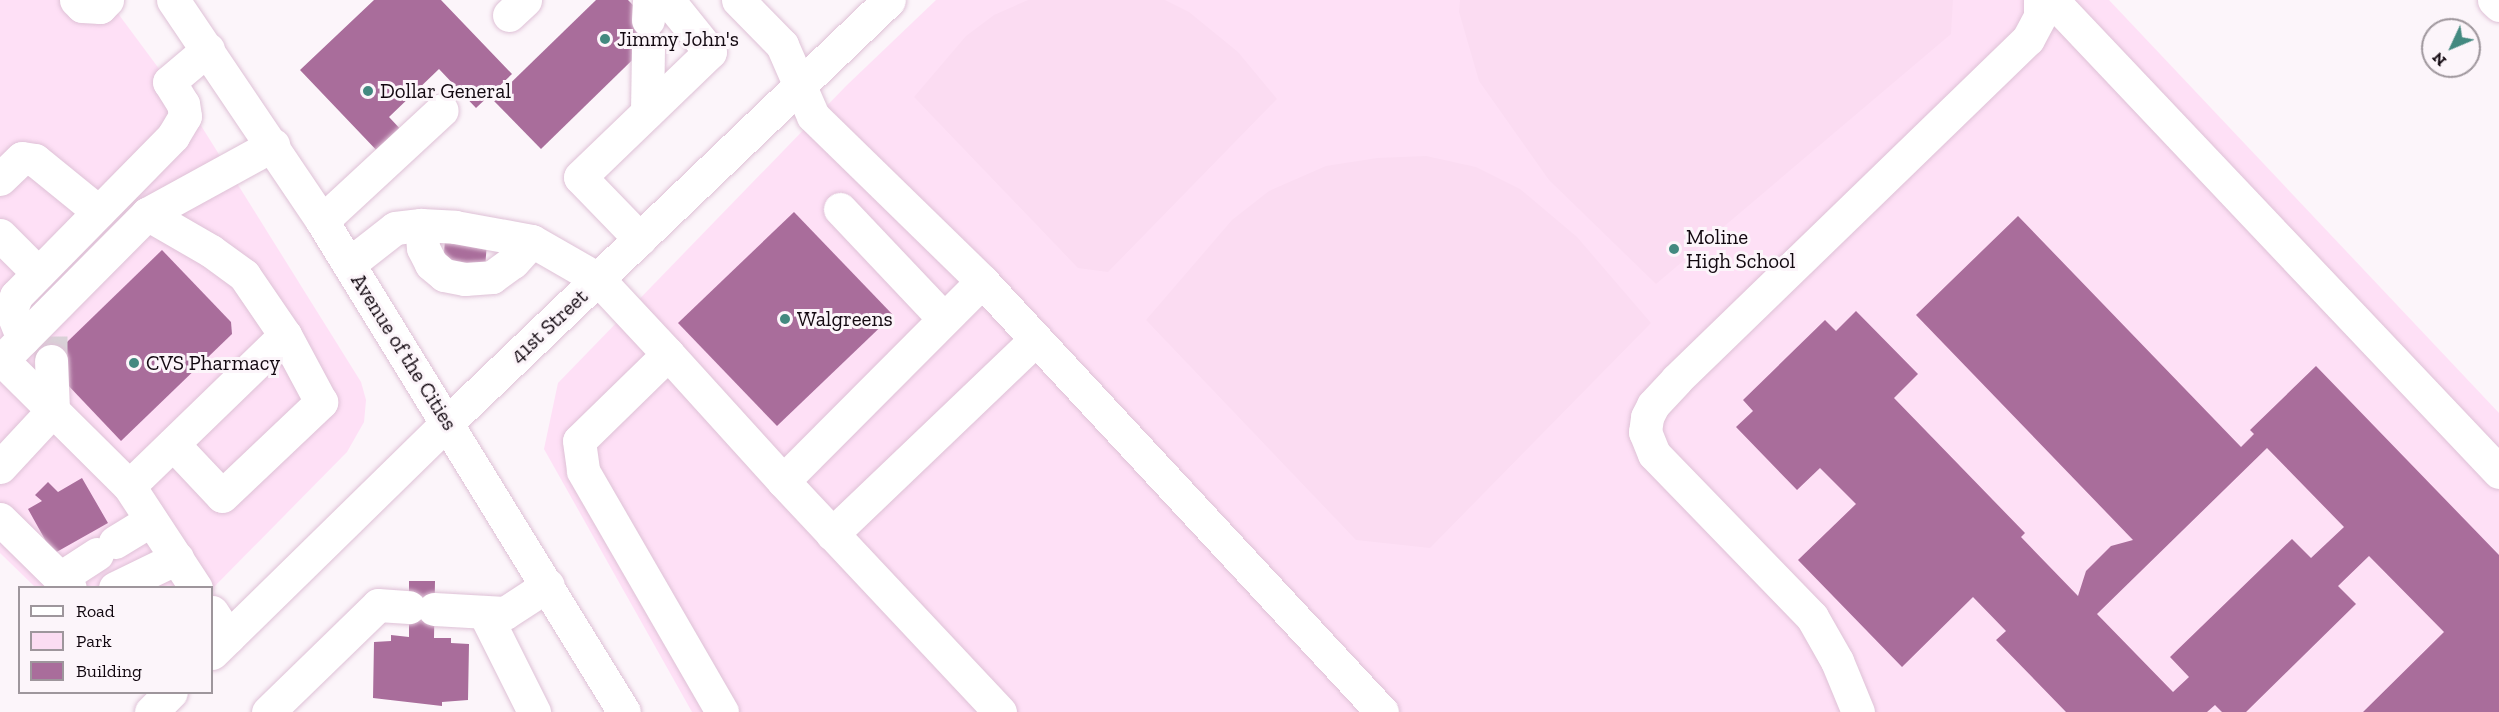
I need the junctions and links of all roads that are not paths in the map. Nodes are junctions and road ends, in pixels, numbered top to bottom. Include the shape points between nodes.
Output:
1 (76, 0) edge
2 (107, 0) edge
3 (173, 0) edge
4 (738, 0) edge
5 (889, 0) edge
6 (2040, 0) edge
7 (2052, 0) edge
8 (2494, 0) edge
9 (2499, 5) edge
10 (653, 16) edge
11 (2028, 39) junction
12 (2098, 49) junction
13 (208, 50) junction
14 (799, 85) junction
15 (442, 110) dead end
16 (647, 112) junction
17 (273, 146) junction
18 (0, 180) edge
19 (840, 209) dead end
20 (99, 212) junction
21 (147, 214) junction
22 (322, 221) junction
23 (421, 225) junction
24 (0, 235) edge
25 (640, 240) junction
26 (531, 241) junction
27 (349, 264) junction
28 (38, 273) junction
29 (598, 279) junction
30 (982, 281) junction
31 (944, 319) junction
32 (285, 335) junction
33 (44, 337) junction
34 (1036, 339) junction
35 (668, 354) junction
36 (7, 380) edge
37 (53, 410) junction
38 (448, 422) junction
39 (172, 444) junction
40 (0, 467) edge
41 (2499, 472) edge
42 (783, 481) junction
43 (129, 486) junction
44 (0, 519) edge
45 (151, 520) junction
46 (832, 534) junction
47 (177, 558) junction
48 (65, 583) edge
49 (548, 585) junction
50 (119, 586) edge
51 (195, 586) edge
52 (484, 612) junction
53 (217, 634) edge
54 (170, 694) edge
55 (151, 712) edge
56 (268, 712) edge
57 (534, 712) edge
58 (624, 712) edge
59 (722, 712) edge
60 (1000, 712) edge
61 (1382, 712) edge
62 (1858, 712) edge

1 - 2 street via 82,6 100,7
3 - 13 street, Avenue of the Cities
4 - 14 street via 782,45
5 - 14 street, 41st Street
6 - 11 street via 2040,16
7 - 12 street
8 - 9 street
10 - 16 street
10 - 16 street via 710,52
11 - 12 street via 2059,31
11 - 62 street via 1676,380 1647,417 1645,432 1654,454 1812,617 1837,661
12 - 41 street
13 - 17 street, Avenue of the Cities
13 - 20 street via 169,82 183,104 185,116 172,136
14 - 25 street, 41st Street
14 - 30 street via 813,116
15 - 22 street
16 - 25 street via 580,177
17 - 21 street
17 - 22 street, Avenue of the Cities
18 - 20 street via 22,158 35,160
19 - 31 street
20 - 28 street
21 - 32 street via 211,250 244,275
21 - 33 street
22 - 27 street, Avenue of the Cities
23 - 26 street via 496,232
23 - 26 street via 423,248 431,264 444,275 465,279 492,277 513,262
23 - 27 street via 395,228
24 - 28 street
25 - 29 street, 41st Street
26 - 29 street
27 - 38 street, Avenue of the Cities
28 - 33 street via 16,296 11,310
29 - 35 street
29 - 38 street, 41st Street
30 - 31 street
30 - 34 street
31 - 42 street
32 - 39 street
32 - 39 street via 321,402 222,496
33 - 36 street via 2,360
33 - 37 street
34 - 46 street
34 - 61 street
35 - 42 street
35 - 59 street via 579,441 583,471
36 - 37 street
37 - 40 street
37 - 43 street
38 - 49 street, Avenue of the Cities
38 - 53 street, 41st Street
39 - 43 street
42 - 46 street
43 - 45 street
44 - 48 street
45 - 47 street
45 - 48 street via 106,548
46 - 60 street
47 - 50 street
47 - 51 street
49 - 52 street via 505,613
49 - 58 street, Avenue of the Cities
52 - 56 street via 378,606
52 - 57 street
54 - 55 street

